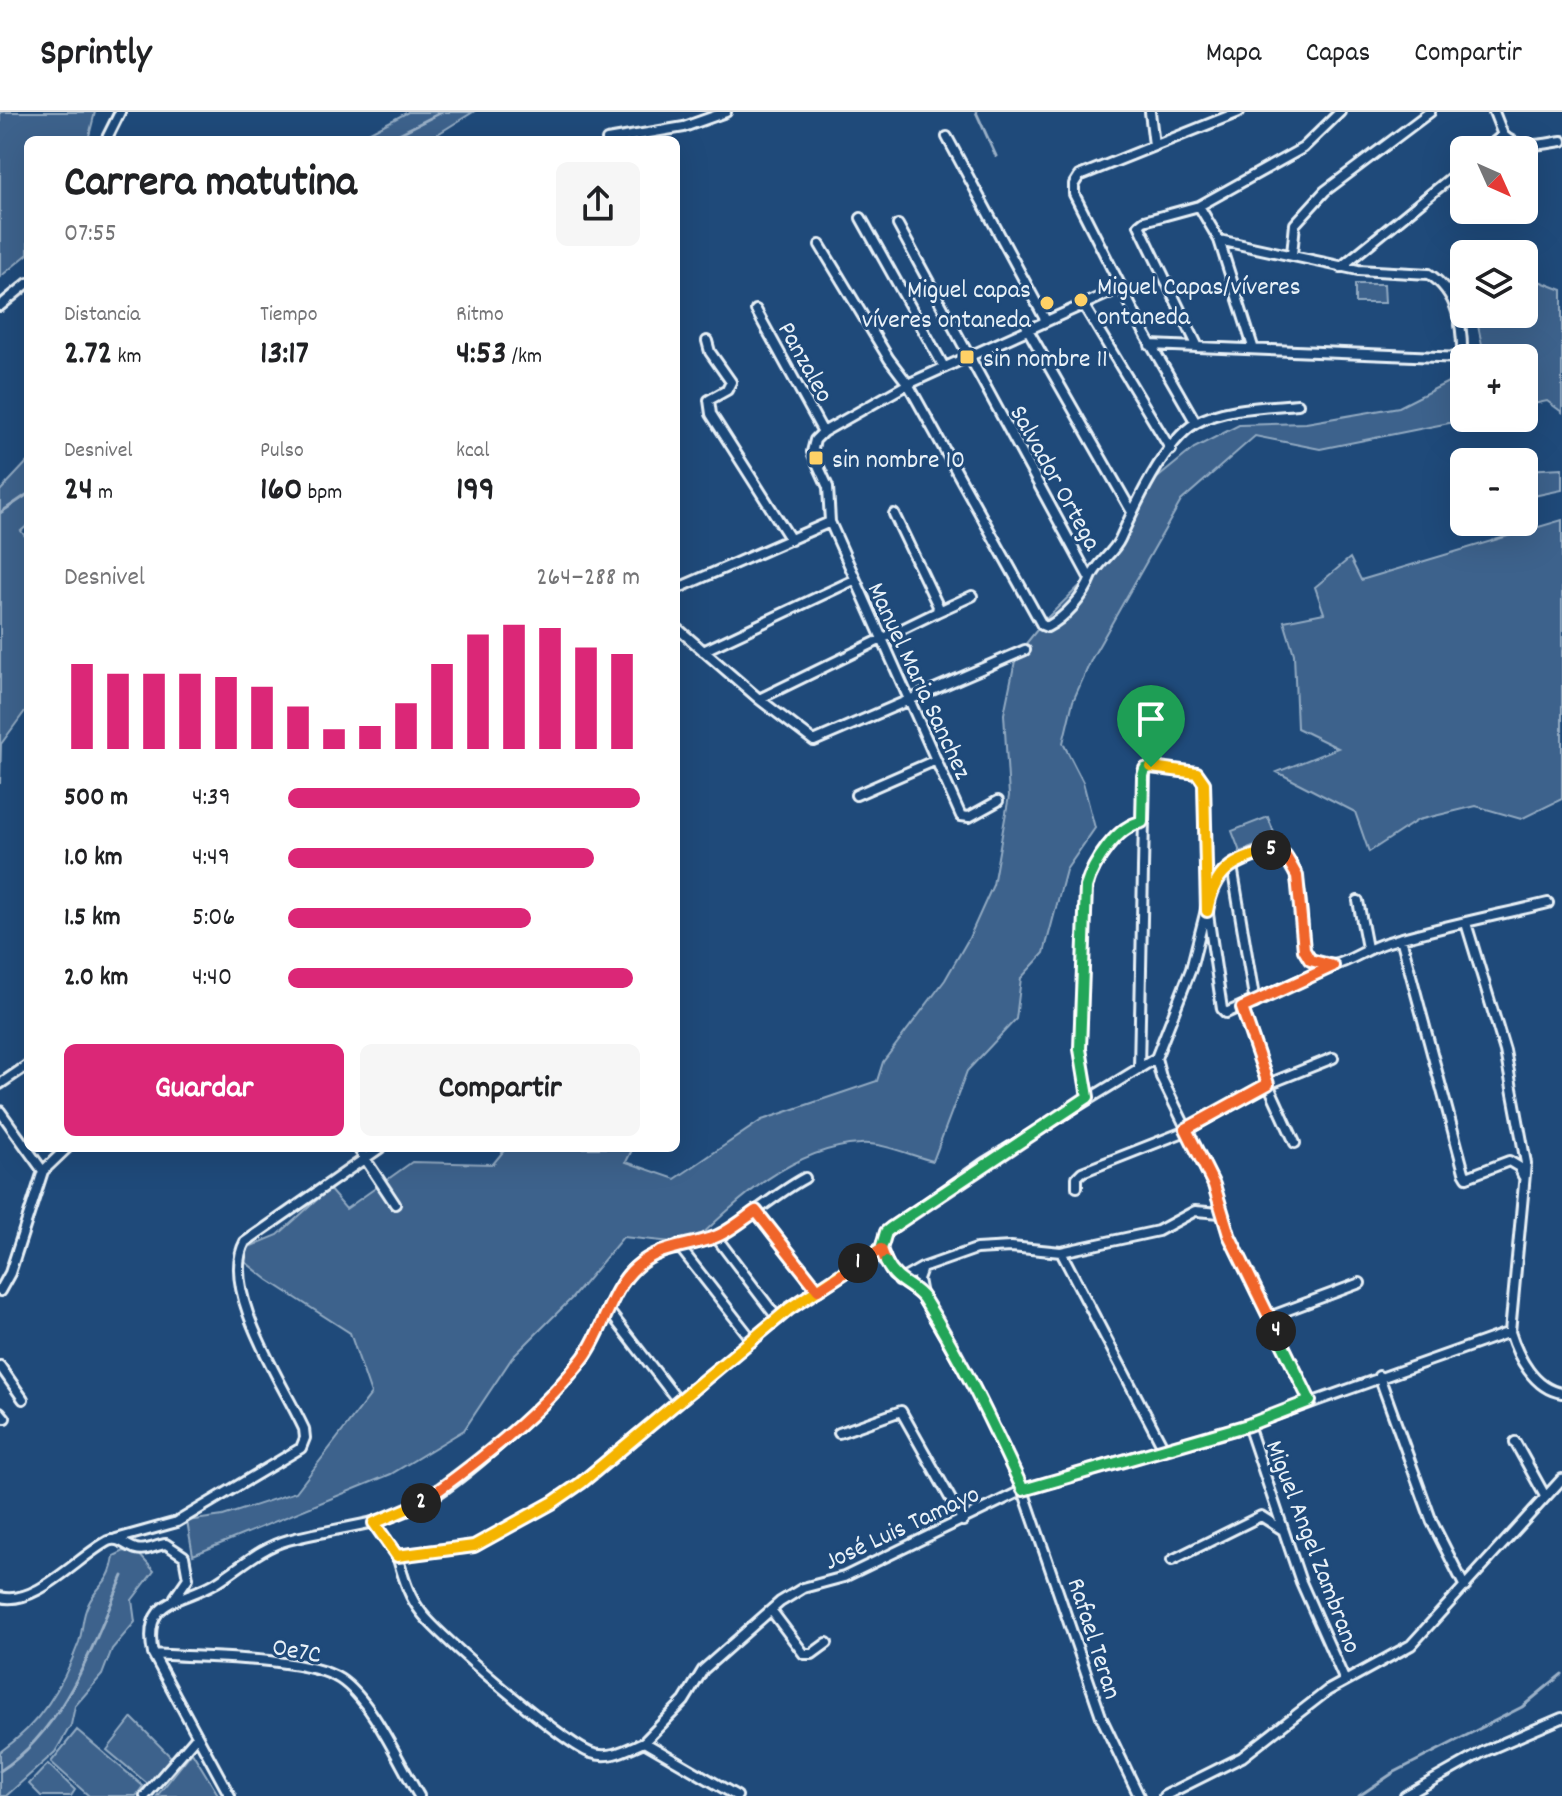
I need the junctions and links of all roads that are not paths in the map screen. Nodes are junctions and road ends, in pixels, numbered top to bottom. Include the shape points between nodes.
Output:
1 (120, 112) edge
2 (726, 112) edge
3 (1150, 112) edge
4 (1239, 112) edge
5 (1340, 112) edge
6 (1430, 112) edge
7 (1494, 112) edge
8 (1503, 135) joint
9 (108, 136) edge
10 (631, 136) edge
11 (947, 137) dead end
12 (1562, 141) edge
13 (1154, 145) junction
14 (1450, 178) edge
15 (1199, 206) junction
16 (861, 218) dead end
17 (898, 225) dead end
18 (1219, 240) junction
19 (820, 245) dead end
20 (1292, 254) junction
21 (1341, 267) junction
22 (24, 286) edge
23 (1120, 288) junction
24 (1083, 304) junction
25 (0, 306) edge
26 (756, 310) dead end
27 (1045, 319) junction
28 (1027, 328) junction
29 (707, 341) dead end
30 (1150, 345) junction
31 (1198, 347) junction
32 (1253, 347) junction
33 (967, 357) junction
34 (944, 367) junction
35 (908, 384) junction
36 (1298, 404) dead end
37 (1196, 423) junction
38 (823, 432) junction
39 (1171, 450) junction
40 (1132, 512) junction
41 (894, 514) dead end
42 (830, 522) junction
43 (791, 540) junction
44 (1090, 579) junction
45 (854, 580) junction
46 (680, 587) edge
47 (972, 596) dead end
48 (938, 609) junction
49 (680, 631) edge
50 (881, 638) junction
51 (1025, 650) dead end
52 (703, 651) junction
53 (759, 699) junction
54 (911, 701) junction
55 (936, 760) junction
56 (856, 795) dead end
57 (998, 801) dead end
58 (1142, 822) junction
59 (1232, 866) junction
60 (1358, 901) dead end
61 (1548, 903) dead end
62 (1207, 911) junction
63 (1466, 923) junction
64 (1401, 938) junction
65 (1367, 948) junction
66 (1333, 966) junction
67 (1255, 1003) junction
68 (1242, 1008) junction
69 (1156, 1058) junction
70 (1333, 1058) dead end
71 (24, 1068) edge
72 (1139, 1069) junction
73 (0, 1084) edge
74 (1268, 1084) junction
75 (1088, 1097) junction
76 (0, 1111) edge
77 (1186, 1129) junction
78 (1295, 1143) dead end
79 (24, 1144) edge
80 (29, 1152) edge
81 (63, 1152) edge
82 (361, 1152) edge
83 (375, 1152) edge
84 (366, 1159) junction
85 (43, 1171) junction
86 (805, 1178) dead end
87 (1526, 1186) junction
88 (1077, 1187) dead end
89 (395, 1204) dead end
90 (756, 1211) junction
91 (1221, 1213) junction
92 (716, 1237) junction
93 (678, 1245) junction
94 (881, 1249) junction
95 (1061, 1252) junction
96 (922, 1268) junction
97 (899, 1281) junction
98 (1360, 1283) dead end
99 (818, 1290) junction
100 (0, 1291) edge
101 (921, 1295) junction
102 (608, 1310) junction
103 (1269, 1317) junction
104 (778, 1319) junction
105 (1510, 1332) junction
106 (753, 1341) junction
107 (0, 1366) edge
108 (1379, 1376) junction
109 (1562, 1393) edge
110 (23, 1399) dead end
111 (678, 1401) junction
112 (1310, 1401) junction
113 (1248, 1425) junction
114 (839, 1433) dead end
115 (1515, 1442) dead end
116 (1164, 1449) junction
117 (1562, 1479) edge
118 (1023, 1490) junction
119 (1545, 1496) junction
120 (963, 1521) junction
121 (374, 1523) junction
122 (1283, 1531) junction
123 (116, 1539) junction
124 (397, 1556) junction
125 (1172, 1560) dead end
126 (1465, 1587) junction
127 (0, 1597) edge
128 (173, 1599) junction
129 (771, 1610) junction
130 (827, 1643) dead end
131 (153, 1654) junction
132 (1345, 1681) junction
133 (1562, 1718) edge
134 (197, 1736) junction
135 (644, 1742) junction
136 (145, 1796) edge
137 (230, 1796) edge
138 (419, 1796) edge
139 (737, 1796) edge
140 (1139, 1796) edge
141 (1164, 1796) edge
142 (1405, 1796) edge

1 - 9 street
2 - 10 street via 684,127
3 - 13 street
4 - 13 street
5 - 15 street via 1303,148
6 - 20 street via 1325,191 1295,224
7 - 8 street
8 - 12 street via 1525,145
11 - 27 street
13 - 23 street via 1079,176 1074,184 1074,194
14 - 21 street
15 - 18 street
15 - 31 street via 1144,221 1139,231
16 - 34 street
17 - 33 street, Salvador Ortega
18 - 20 street
18 - 32 street
19 - 35 street
20 - 21 street
21 - 32 street via 1429,274 1451,295 1460,320 1462,358
22 - 25 street
23 - 24 street
23 - 30 street
24 - 27 street
24 - 39 street
26 - 38 street, Panzaleo
27 - 28 street
28 - 33 street
28 - 40 street
29 - 43 street via 731,382 709,400 711,414
30 - 31 street
30 - 37 street
31 - 32 street
33 - 34 street
33 - 44 street, Salvador Ortega
34 - 35 street
35 - 38 street
35 - 44 street via 1042,625 1051,625 1068,610 1085,593
36 - 37 street
37 - 39 street
38 - 42 street, Manuel Maria Sanchez via 812,452 828,487
39 - 40 street
40 - 44 street via 1114,550
41 - 48 street
42 - 43 street
42 - 45 street, Manuel Maria Sanchez
43 - 46 street
45 - 50 street, Manuel Maria Sanchez
45 - 52 street
47 - 48 street
48 - 50 street
49 - 52 street
50 - 53 street
50 - 54 street, Manuel Maria Sanchez
51 - 54 street
52 - 53 street
53 - 54 street via 807,738 821,740
54 - 55 street, Manuel Maria Sanchez
55 - 56 street
55 - 57 street, Manuel Maria Sanchez via 963,817
58 - 62 street via 1145,769 1197,773
58 - 72 street
58 - 75 street via 1128,825 1118,835 1086,887 1080,1049
59 - 62 street via 1212,886
59 - 66 street via 1268,851 1285,855 1297,876 1304,950 1310,960
59 - 67 street
60 - 65 street
61 - 63 street
62 - 68 street via 1222,1009 1226,1013
62 - 69 street
63 - 64 street
63 - 87 street via 1505,1051 1523,1139
64 - 65 street
64 - 87 street via 1464,1172 1474,1177 1514,1162
65 - 66 street
66 - 67 street
67 - 68 street
68 - 74 street
69 - 72 street
69 - 77 street
70 - 74 street
71 - 73 street
72 - 75 street
74 - 77 street
74 - 78 street
75 - 94 street via 891,1228
76 - 79 street
77 - 88 street via 1082,1172
77 - 91 street via 1214,1185
80 - 85 street
81 - 85 street
82 - 84 street
83 - 84 street
84 - 89 street
84 - 123 street via 245,1242 238,1255 240,1296 304,1429 301,1448 177,1522
85 - 100 street
86 - 90 street
87 - 105 street
90 - 92 street
90 - 99 street
91 - 95 street via 1195,1211 1158,1231
91 - 103 street
92 - 93 street
92 - 104 street
93 - 102 street via 635,1268
93 - 106 street
94 - 97 street
94 - 99 street
95 - 96 street via 976,1249
95 - 116 street
96 - 97 street
96 - 101 street
97 - 101 street
98 - 103 street
99 - 104 street
101 - 118 street, Rafael Teran via 974,1387
102 - 111 street
102 - 121 street via 586,1354 555,1392 452,1481 418,1505
103 - 112 street
104 - 106 street
105 - 108 street, José Luis Tamayo
105 - 109 street via 1541,1385
106 - 111 street
107 - 110 street
108 - 112 street, José Luis Tamayo
108 - 126 street via 1432,1522
111 - 124 street via 581,1483 513,1527 474,1546
112 - 113 street, José Luis Tamayo
113 - 116 street, José Luis Tamayo
113 - 122 street, Miguel Angel Zambrano
114 - 120 street via 901,1411
115 - 119 street
116 - 118 street, José Luis Tamayo
117 - 119 street
118 - 120 street, José Luis Tamayo
118 - 140 street, Rafael Teran via 1102,1719
119 - 126 street
120 - 129 street, José Luis Tamayo via 844,1577 803,1588
121 - 124 street
121 - 128 street via 286,1540 256,1553 214,1583
122 - 125 street via 1261,1516
122 - 132 street, Miguel Angel Zambrano
123 - 127 street via 32,1591
123 - 128 street via 139,1550 166,1544 184,1556 188,1578
124 - 135 street via 421,1614 571,1740 590,1753 607,1756
126 - 132 street via 1411,1645
128 - 131 street via 156,1613 152,1624
129 - 130 street via 804,1654
129 - 135 street, José Luis Tamayo via 703,1670 684,1701
131 - 134 street
131 - 138 street, Oe7C via 310,1667 341,1680 366,1707
132 - 141 street via 1242,1757
133 - 142 street via 1483,1752
134 - 136 street
134 - 137 street
135 - 139 street

